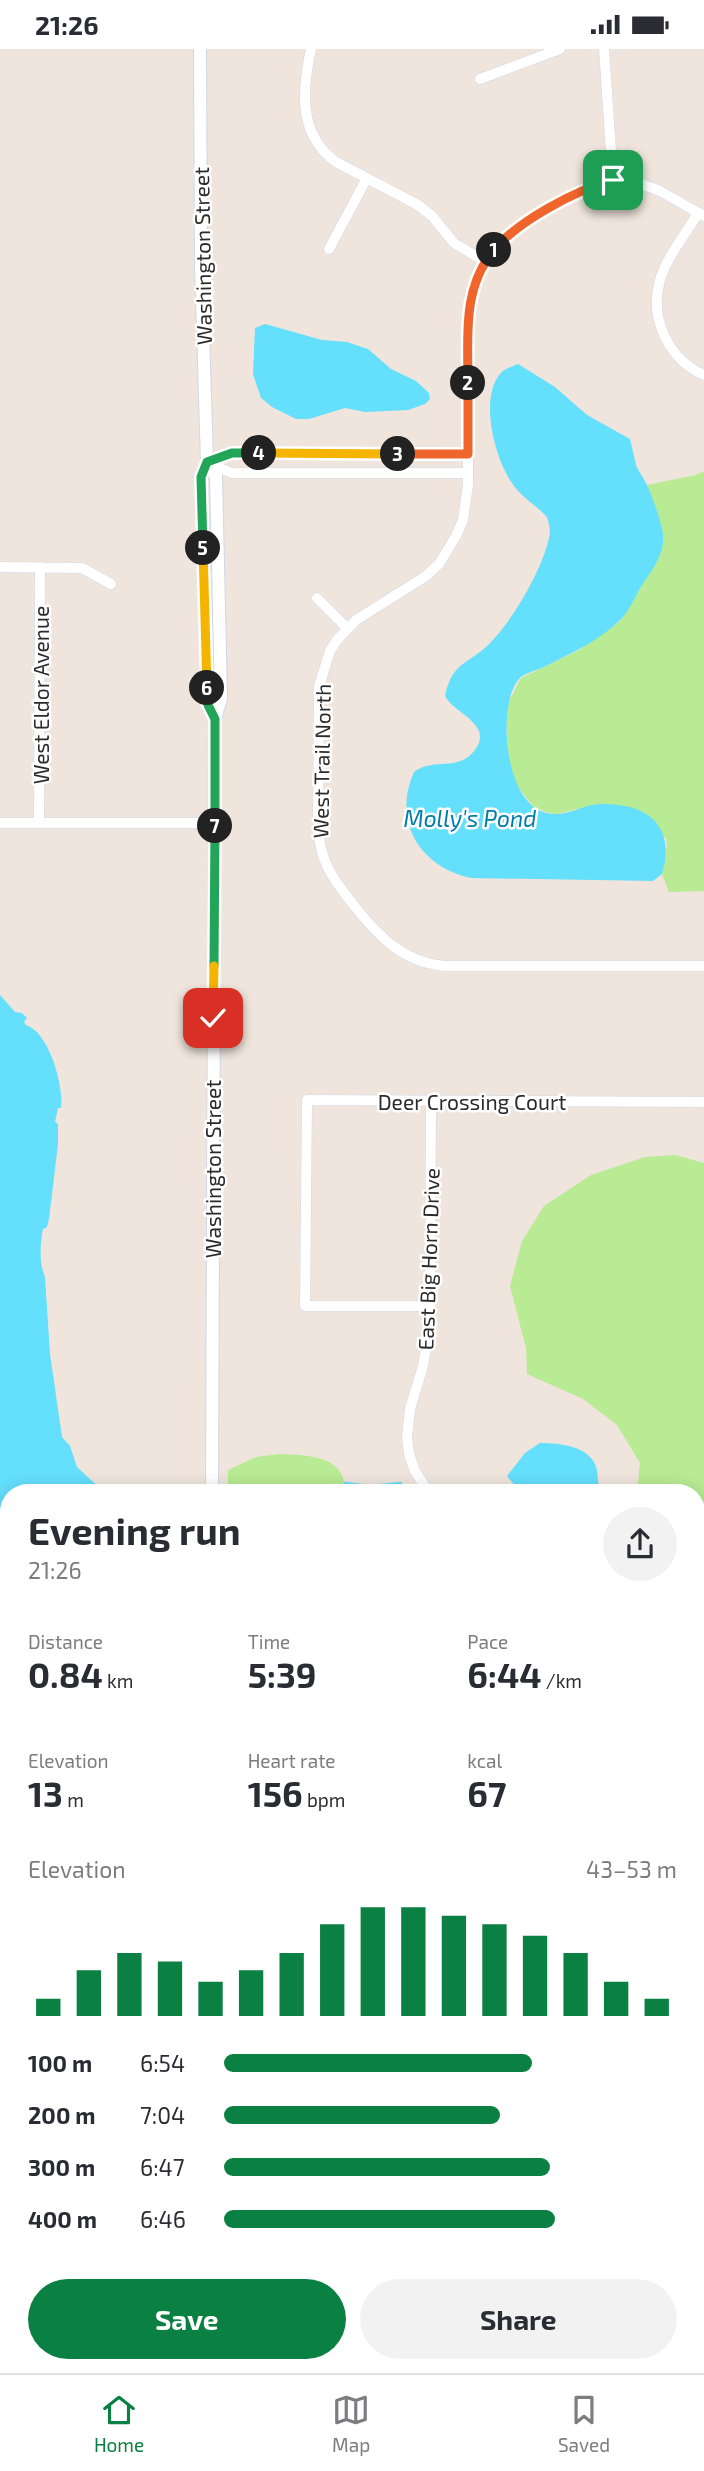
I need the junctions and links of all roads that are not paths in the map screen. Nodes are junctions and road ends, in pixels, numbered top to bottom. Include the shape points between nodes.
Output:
1 (200, 49) edge
2 (311, 49) edge
3 (560, 49) edge
4 (604, 49) edge
5 (480, 79) dead end
6 (367, 178) junction
7 (613, 180) junction
8 (701, 215) edge
9 (329, 249) dead end
10 (484, 261) junction
11 (704, 375) edge
12 (207, 462) junction
13 (468, 463) junction
14 (0, 567) edge
15 (40, 567) junction
16 (111, 584) dead end
17 (317, 598) dead end
18 (347, 628) junction
19 (0, 823) edge
20 (39, 823) junction
21 (215, 823) junction
22 (704, 966) edge
23 (431, 1101) junction
24 (704, 1102) edge
25 (430, 1306) junction
26 (212, 1484) edge
27 (423, 1484) edge

1 - 12 main road, Washington Street
2 - 6 street via 307,124 324,154
3 - 5 street
4 - 7 street
6 - 9 street
6 - 10 street via 418,205 454,243
7 - 8 street via 649,186
7 - 10 street, West Trail North via 580,191 507,234
8 - 11 street via 664,271 657,303 664,338 684,363
10 - 13 street, West Trail North via 468,314
12 - 13 street via 232,453
12 - 13 street via 232,473
12 - 21 main road, Washington Street via 201,477 207,692 215,719
13 - 18 street, West Trail North via 463,520 439,563 417,583
14 - 15 street
15 - 16 street via 82,568
15 - 20 street, West Eldor Avenue
17 - 18 street
18 - 22 street, West Trail North via 330,651 319,686 319,848 334,880 377,933 403,955 431,966
19 - 20 street
20 - 21 street
21 - 26 main road, Washington Street
23 - 24 street, Deer Crossing Court
23 - 25 street, East Big Horn Drive
23 - 25 street, Deer Crossing Court via 307,1100 305,1306
25 - 27 street, East Big Horn Drive via 428,1345 407,1428 409,1454

